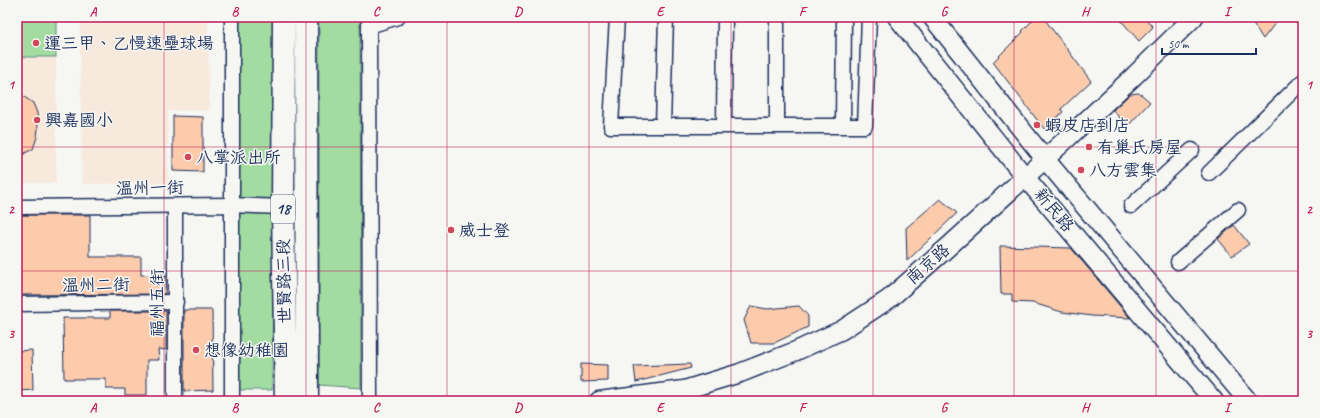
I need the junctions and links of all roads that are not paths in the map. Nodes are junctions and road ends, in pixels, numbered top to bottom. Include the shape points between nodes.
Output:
1 (232, 17) edge
2 (284, 17) edge
3 (306, 17) edge
4 (398, 17) edge
5 (617, 17) edge
6 (666, 17) edge
7 (725, 17) edge
8 (777, 17) edge
9 (844, 17) edge
10 (869, 17) edge
11 (897, 17) edge
12 (932, 17) edge
13 (1194, 17) edge
14 (369, 22) edge
15 (1303, 80) edge
16 (777, 125) junction
17 (843, 125) junction
18 (663, 126) junction
19 (724, 126) junction
20 (1192, 150) dead end
21 (1045, 159) junction
22 (1209, 173) dead end
23 (1026, 177) junction
24 (231, 205) junction
25 (175, 206) junction
26 (1131, 206) dead end
27 (17, 207) edge
28 (283, 207) junction
29 (1238, 210) dead end
30 (1178, 262) dead end
31 (176, 302) junction
32 (17, 304) edge
33 (669, 397) edge
34 (175, 401) edge
35 (232, 401) edge
36 (286, 401) edge
37 (307, 401) edge
38 (370, 401) edge
39 (599, 401) edge
40 (1214, 401) edge
41 (1248, 401) edge

1 - 24 street
2 - 28 main road, 世賢路三段 / 18
3 - 37 main road, 世賢路三段 / 18
4 - 14 street
5 - 18 street via 611,126
6 - 18 street
7 - 19 street
8 - 16 street
9 - 17 street
10 - 17 street via 865,126
11 - 23 street, 新民路
12 - 21 street, 新民路
13 - 21 street, 南京路
14 - 38 street
15 - 22 street
16 - 17 street
16 - 19 street
18 - 19 street
20 - 26 street
21 - 23 street, 南京路
21 - 41 street, 新民路
23 - 33 street, 南京路 via 889,299 842,330 740,373
23 - 40 street, 新民路
24 - 25 street, 溫州一街
24 - 28 street, 溫州一街
24 - 35 street
25 - 27 street, 溫州一街
25 - 31 street, 福州五街
28 - 36 main road, 世賢路三段 / 18
29 - 30 street
31 - 32 street, 溫州二街
31 - 34 street, 福州五街
33 - 39 street, 南京路

